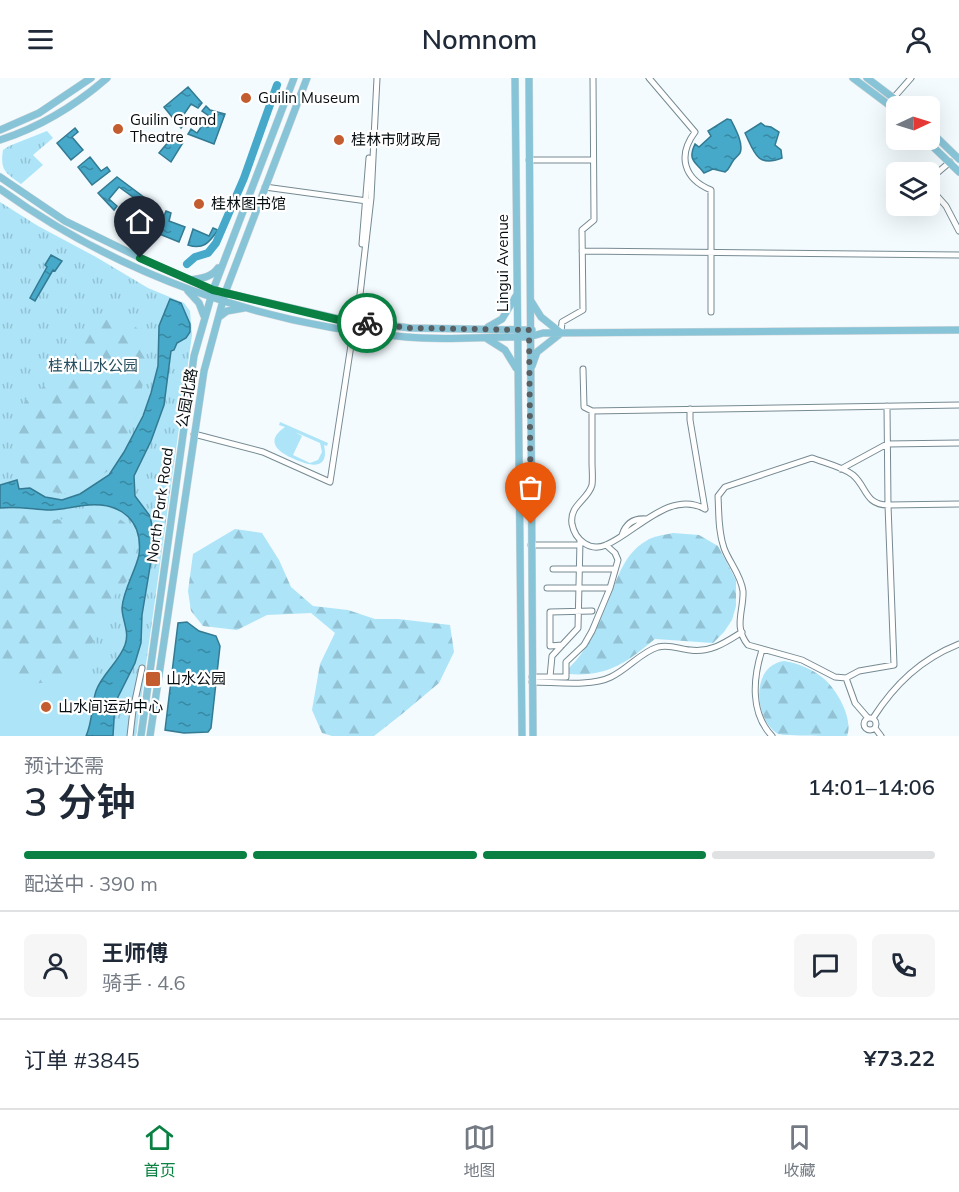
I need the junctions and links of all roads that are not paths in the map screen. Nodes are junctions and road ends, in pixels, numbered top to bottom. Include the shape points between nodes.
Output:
1 (92, 78) edge
2 (107, 78) edge
3 (294, 78) edge
4 (307, 78) edge
5 (375, 78) edge
6 (515, 78) edge
7 (529, 78) edge
8 (593, 78) edge
9 (649, 78) edge
10 (854, 78) edge
11 (867, 78) edge
12 (911, 78) edge
13 (887, 96) edge
14 (895, 96) edge
15 (886, 97) edge
16 (0, 130) edge
17 (13, 136) junction
18 (0, 140) edge
19 (940, 141) edge
20 (0, 147) edge
21 (937, 150) edge
22 (959, 159) edge
23 (529, 160) junction
24 (593, 160) junction
25 (950, 162) junction
26 (940, 170) edge
27 (959, 172) edge
28 (0, 173) edge
29 (0, 177) edge
30 (9, 184) junction
31 (265, 186) junction
32 (0, 189) edge
33 (940, 199) edge
34 (368, 200) junction
35 (959, 231) edge
36 (582, 250) junction
37 (711, 252) junction
38 (959, 255) edge
39 (225, 258) junction
40 (232, 274) junction
41 (190, 280) junction
42 (186, 289) junction
43 (213, 290) junction
44 (225, 292) junction
45 (517, 294) junction
46 (529, 296) junction
47 (210, 298) junction
48 (251, 298) junction
49 (223, 301) junction
50 (249, 307) junction
51 (711, 312) dead end
52 (205, 317) junction
53 (219, 317) junction
54 (355, 321) junction
55 (959, 330) edge
56 (353, 332) junction
57 (484, 333) junction
58 (517, 333) junction
59 (529, 333) junction
60 (561, 333) junction
61 (583, 369) dead end
62 (517, 371) junction
63 (529, 373) junction
64 (959, 405) edge
65 (887, 406) junction
66 (690, 409) junction
67 (592, 411) junction
68 (194, 434) junction
69 (959, 443) edge
70 (887, 444) junction
71 (842, 469) junction
72 (959, 504) edge
73 (888, 505) junction
74 (580, 543) junction
75 (531, 545) junction
76 (606, 545) junction
77 (553, 569) dead end
78 (615, 569) junction
79 (548, 588) dead end
80 (610, 588) junction
81 (579, 611) junction
82 (592, 611) dead end
83 (742, 632) junction
84 (959, 644) edge
85 (562, 645) junction
86 (762, 650) junction
87 (142, 668) dead end
88 (550, 677) junction
89 (846, 678) junction
90 (532, 680) junction
91 (871, 718) junction
92 (871, 729) junction
93 (130, 736) edge
94 (141, 736) edge
95 (150, 736) edge
96 (522, 736) edge
97 (533, 736) edge
98 (772, 736) edge
99 (862, 736) edge
100 (881, 736) edge

1 - 16 main road via 39,113
2 - 17 main road via 77,102
3 - 39 main road, North Park Road
4 - 31 main road, 公园北路
5 - 34 street
6 - 45 main road, Lingui Avenue
7 - 23 main road, Lingui Avenue
8 - 24 street
9 - 37 street via 695,132 686,146 685,160 695,181 711,190
10 - 15 main road
11 - 13 main road
12 - 14 street
17 - 18 main road
17 - 20 main road
19 - 22 main road
21 - 25 main road
23 - 24 street
23 - 46 main road, Lingui Avenue
24 - 36 street via 594,220 582,230
25 - 26 street
25 - 27 main road
28 - 30 main road
29 - 30 main road
30 - 41 main road via 65,221
31 - 34 street
31 - 40 main road, 公园北路
32 - 42 main road via 96,249
33 - 35 street
34 - 54 street
36 - 37 street
36 - 60 street via 583,310 562,322
37 - 38 street
37 - 51 street
39 - 41 main road via 215,272
39 - 43 main road, North Park Road
40 - 44 main road, 公园北路
40 - 48 main road via 236,289
41 - 43 main road
42 - 47 main road
42 - 52 main road
43 - 44 main road
43 - 47 main road, North Park Road
44 - 48 main road
44 - 49 main road, 公园北路
45 - 57 main road via 502,319
45 - 58 main road, Lingui Avenue
46 - 59 main road, Lingui Avenue
46 - 60 main road via 541,317
47 - 49 main road
47 - 52 main road, North Park Road
48 - 54 main road
49 - 50 main road
49 - 53 main road, 公园北路
50 - 53 main road via 227,311
50 - 56 main road
52 - 94 main road, North Park Road via 194,356
53 - 68 main road, 公园北路 via 204,371
54 - 57 main road
55 - 60 main road
56 - 57 main road via 410,338
56 - 68 street via 330,482 263,452
57 - 58 main road
57 - 62 main road via 505,351
58 - 59 main road
58 - 62 main road, Lingui Avenue
59 - 60 main road
59 - 63 main road, Lingui Avenue
60 - 63 main road via 537,352
61 - 67 street via 584,407
62 - 96 main road, Lingui Avenue
63 - 75 main road, Lingui Avenue
64 - 65 street
65 - 66 street
65 - 70 street
66 - 67 street
66 - 76 street via 705,509 678,505 640,518
67 - 74 street via 592,483 572,516
68 - 95 main road, 公园北路
69 - 70 street
70 - 71 street
70 - 73 street
71 - 73 street via 852,475 874,503
71 - 83 street via 812,458 725,487 718,496 724,549 743,592
72 - 73 street
73 - 89 street via 894,665 859,671
74 - 75 street
74 - 76 street
74 - 81 street
75 - 90 main road, Lingui Avenue
76 - 78 street via 618,558
77 - 78 street
78 - 80 street
79 - 80 street
80 - 88 street via 587,642 567,662 566,678
81 - 82 street
81 - 85 street via 578,628
81 - 85 street via 550,612 550,646
83 - 86 street via 748,645
83 - 90 street via 719,647 691,651 661,646 625,670 595,682
84 - 91 street via 920,664 903,678
85 - 88 street via 552,656
86 - 89 street via 801,660 835,678
86 - 98 street via 756,704
87 - 93 street
88 - 90 street
89 - 91 street via 855,703
90 - 97 main road, Lingui Avenue
91 - 92 street via 876,722
91 - 92 street via 864,723
92 - 99 street
92 - 100 street

